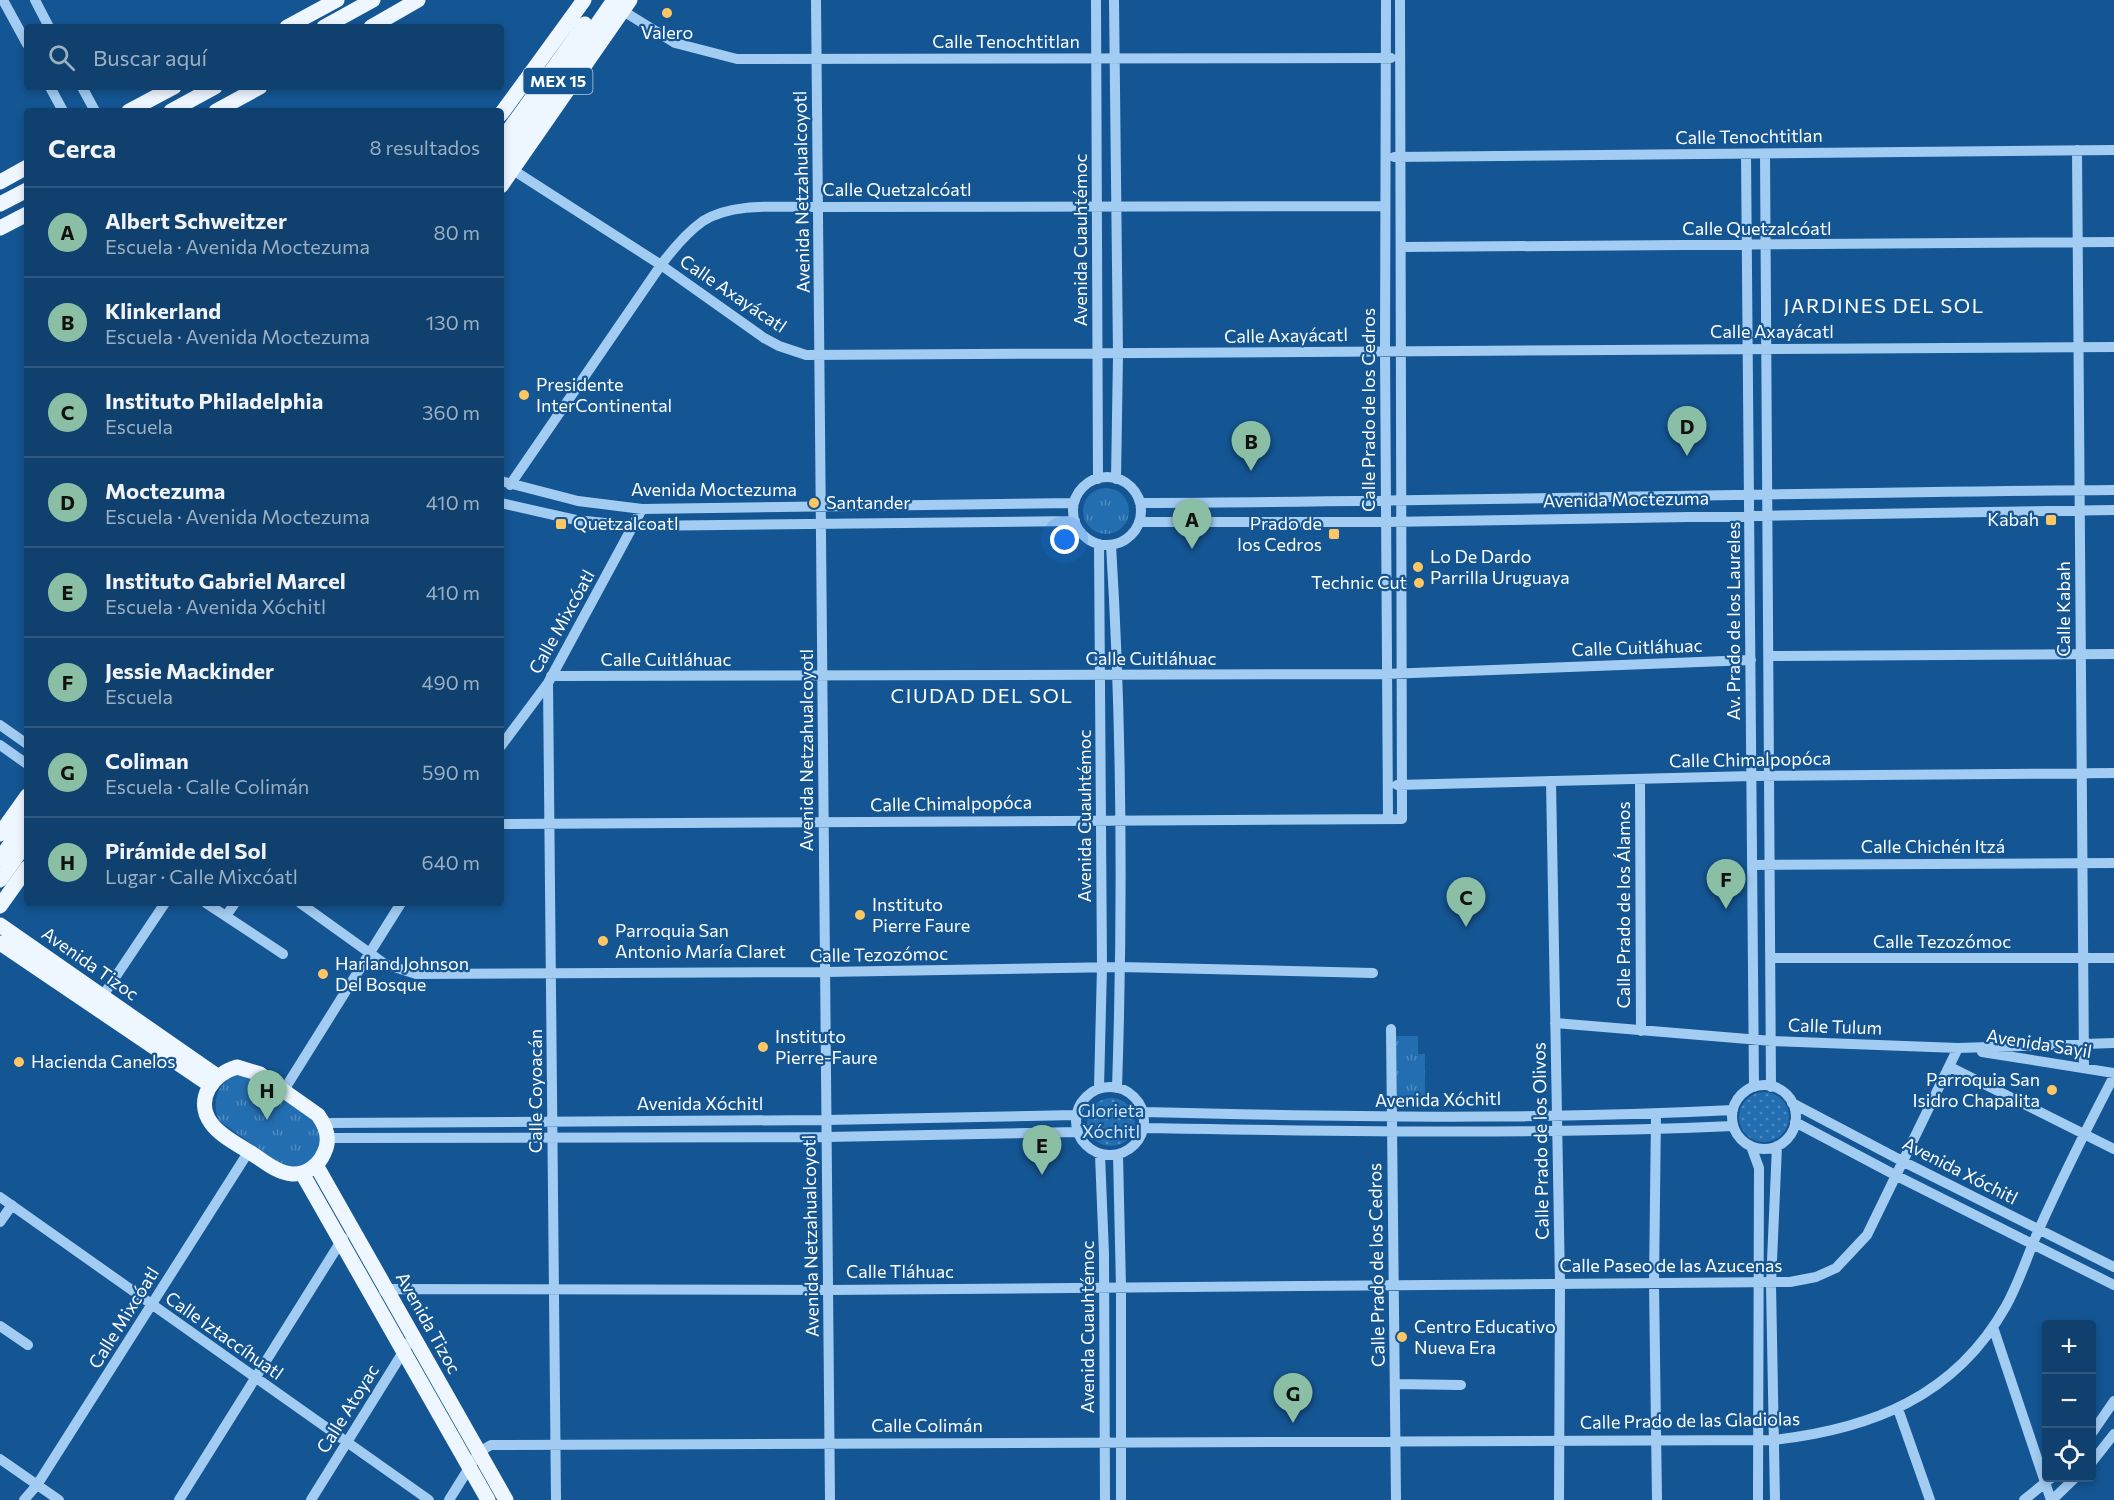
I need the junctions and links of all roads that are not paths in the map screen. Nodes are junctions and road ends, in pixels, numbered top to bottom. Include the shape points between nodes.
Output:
1 (35, 0) edge
2 (418, 0) edge
3 (584, 0) edge
4 (602, 0) edge
5 (816, 0) edge
6 (1096, 0) edge
7 (1114, 0) edge
8 (1386, 0) edge
9 (1400, 0) edge
10 (371, 1) edge
11 (328, 2) edge
12 (6, 3) edge
13 (622, 4) edge
14 (47, 24) edge
15 (291, 24) edge
16 (329, 24) edge
17 (376, 24) edge
18 (24, 38) edge
19 (1386, 57) junction
20 (1096, 58) junction
21 (1114, 58) junction
22 (1401, 58) junction
23 (816, 59) junction
24 (52, 90) edge
25 (84, 90) edge
26 (168, 90) edge
27 (210, 90) edge
28 (254, 90) edge
29 (61, 108) edge
30 (93, 108) edge
31 (135, 108) edge
32 (176, 108) edge
33 (222, 108) edge
34 (504, 110) edge
35 (504, 137) edge
36 (2077, 150) junction
37 (2114, 150) edge
38 (1746, 154) junction
39 (1765, 154) junction
40 (1401, 156) junction
41 (1384, 157) junction
42 (507, 166) edge
43 (24, 169) edge
44 (0, 182) edge
45 (24, 192) edge
46 (0, 204) edge
47 (1097, 205) junction
48 (1115, 205) junction
49 (819, 207) junction
50 (1385, 207) junction
51 (24, 216) edge
52 (0, 228) edge
53 (2078, 242) junction
54 (2114, 242) edge
55 (1747, 245) junction
56 (1765, 245) junction
57 (1401, 247) junction
58 (661, 265) junction
59 (2079, 347) junction
60 (2114, 347) edge
61 (1748, 348) junction
62 (1766, 348) junction
63 (1385, 351) junction
64 (1402, 351) junction
65 (1098, 355) junction
66 (1118, 355) junction
67 (819, 356) junction
68 (1098, 479) junction
69 (1116, 479) junction
70 (505, 483) edge
71 (2080, 490) junction
72 (2114, 490) edge
73 (1750, 494) junction
74 (1767, 494) junction
75 (1386, 502) junction
76 (1403, 502) junction
77 (1074, 503) junction
78 (1140, 503) junction
79 (504, 504) edge
80 (821, 507) junction
81 (642, 509) junction
82 (2080, 510) junction
83 (2114, 510) edge
84 (1750, 514) junction
85 (1767, 514) junction
86 (1075, 521) junction
87 (1402, 521) junction
88 (1139, 522) junction
89 (1386, 522) junction
90 (821, 525) junction
91 (634, 526) junction
92 (1099, 544) junction
93 (1111, 545) junction
94 (2114, 654) edge
95 (2081, 655) junction
96 (1769, 656) junction
97 (1751, 660) junction
98 (1386, 674) junction
99 (1401, 674) junction
100 (1101, 675) junction
101 (1119, 675) junction
102 (823, 676) junction
103 (549, 679) junction
104 (0, 725) edge
105 (24, 742) edge
106 (504, 742) edge
107 (0, 745) edge
108 (24, 762) edge
109 (2114, 773) edge
110 (2082, 774) junction
111 (1752, 776) junction
112 (1770, 776) junction
113 (1640, 779) junction
114 (1551, 781) junction
115 (1402, 784) junction
116 (1387, 785) junction
117 (24, 799) edge
118 (1102, 819) junction
119 (1120, 819) junction
120 (1388, 819) junction
121 (1402, 819) joint
122 (824, 822) junction
123 (24, 824) edge
124 (504, 824) edge
125 (551, 825) junction
126 (0, 834) edge
127 (24, 846) edge
128 (0, 859) edge
129 (2114, 862) edge
130 (2083, 863) junction
131 (1770, 865) junction
132 (1752, 866) junction
133 (24, 872) edge
134 (0, 880) edge
135 (0, 906) edge
136 (163, 906) edge
137 (211, 906) edge
138 (233, 906) edge
139 (304, 906) edge
140 (399, 906) edge
141 (226, 916) junction
142 (0, 925) edge
143 (0, 943) edge
144 (283, 954) dead end
145 (369, 954) junction
146 (2114, 957) edge
147 (1770, 958) junction
148 (2084, 958) junction
149 (1102, 967) junction
150 (1120, 967) junction
151 (825, 972) junction
152 (1372, 973) dead end
153 (552, 974) junction
154 (80, 989) junction
155 (102, 997) junction
156 (1555, 1023) junction
157 (1391, 1029) dead end
158 (1641, 1031) junction
159 (1754, 1040) junction
160 (1772, 1041) junction
161 (2084, 1043) junction
162 (2114, 1043) edge
163 (1958, 1048) junction
164 (1950, 1067) junction
165 (2084, 1068) junction
166 (2114, 1074) edge
167 (213, 1081) junction
168 (1771, 1087) junction
169 (1099, 1088) junction
170 (1117, 1088) junction
171 (1754, 1088) junction
172 (284, 1090) junction
173 (1792, 1103) junction
174 (1733, 1110) junction
175 (1143, 1112) junction
176 (1656, 1114) junction
177 (1076, 1115) junction
178 (1557, 1115) junction
179 (1391, 1118) junction
180 (826, 1120) junction
181 (553, 1122) junction
182 (1795, 1122) junction
183 (324, 1123) junction
184 (1733, 1126) junction
185 (1143, 1128) junction
186 (1656, 1129) junction
187 (1557, 1130) junction
188 (1076, 1132) junction
189 (1391, 1132) junction
190 (2084, 1134) junction
191 (553, 1137) junction
192 (826, 1137) junction
193 (327, 1138) junction
194 (1751, 1146) junction
195 (1777, 1146) junction
196 (2114, 1149) edge
197 (249, 1151) junction
198 (1100, 1155) junction
199 (1118, 1155) junction
200 (1904, 1162) junction
201 (316, 1165) junction
202 (302, 1173) junction
203 (1897, 1176) junction
204 (0, 1197) edge
205 (12, 1205) junction
206 (0, 1222) edge
207 (350, 1226) junction
208 (2039, 1229) junction
209 (340, 1242) junction
210 (2033, 1245) junction
211 (2114, 1267) edge
212 (1654, 1283) junction
213 (1560, 1284) junction
214 (1759, 1284) junction
215 (1772, 1284) junction
216 (1394, 1285) junction
217 (2114, 1285) edge
218 (1104, 1287) junction
219 (1121, 1287) junction
220 (387, 1288) junction
221 (554, 1290) junction
222 (828, 1290) junction
223 (373, 1299) junction
224 (151, 1305) junction
225 (0, 1326) edge
226 (1993, 1327) junction
227 (413, 1336) junction
228 (28, 1345) dead end
229 (403, 1352) junction
230 (255, 1378) junction
231 (1395, 1384) junction
232 (1461, 1384) dead end
233 (2114, 1401) edge
234 (1898, 1409) junction
235 (2095, 1428) edge
236 (2114, 1434) edge
237 (1558, 1439) junction
238 (1396, 1440) junction
239 (1657, 1440) junction
240 (1759, 1440) junction
241 (1773, 1440) junction
242 (347, 1442) junction
243 (830, 1442) junction
244 (1105, 1443) junction
245 (1121, 1443) junction
246 (555, 1445) junction
247 (479, 1452) junction
248 (2096, 1456) edge
249 (0, 1459) edge
250 (2042, 1464) edge
251 (469, 1468) junction
252 (2047, 1482) edge
253 (2048, 1482) edge
254 (2071, 1482) edge
255 (37, 1485) junction
256 (24, 1500) edge
257 (59, 1500) edge
258 (179, 1500) edge
259 (311, 1500) edge
260 (429, 1500) edge
261 (449, 1500) edge
262 (488, 1500) edge
263 (506, 1500) edge
264 (556, 1500) edge
265 (830, 1500) edge
266 (1105, 1500) edge
267 (1121, 1500) edge
268 (1396, 1500) edge
269 (1559, 1500) edge
270 (1658, 1500) edge
271 (1758, 1500) edge
272 (1774, 1500) edge
273 (1930, 1500) edge
274 (2024, 1500) edge
275 (2051, 1500) edge

1 - 14 street
2 - 17 main road
3 - 34 main road
4 - 35 main road, MEX 15
5 - 23 street, Avenida Netzahualcoyotl
6 - 20 street, Avenida Cuauhtémoc
7 - 21 street, Avenida Cuauhtémoc
8 - 19 street, Calle Prado de los Cedros
9 - 22 street, Calle Prado de los Cedros
10 - 16 main road
11 - 15 main road
12 - 18 street
13 - 23 street, Calle Tenochtitlan via 675,43 715,56
13 - 42 main road, MEX 15
19 - 21 street, Calle Tenochtitlan
19 - 22 street, Calle Tenochtitlan
19 - 41 street, Calle Prado de los Cedros
20 - 21 street, Calle Tenochtitlan
20 - 23 street, Calle Tenochtitlan
20 - 47 street, Avenida Cuauhtémoc
21 - 48 street, Avenida Cuauhtémoc
22 - 40 street, Calle Prado de los Cedros
23 - 49 street, Avenida Netzahualcoyotl
24 - 29 street
25 - 30 street
26 - 31 main road
27 - 32 main road
28 - 33 main road
36 - 37 street, Calle Tenochtitlan
36 - 39 street, Calle Tenochtitlan
36 - 53 street, Calle Kabah
38 - 39 street, Calle Tenochtitlan
38 - 40 street, Calle Tenochtitlan
38 - 55 street, Av. Prado de los Laureles
39 - 56 street, Av. Prado de los Laureles
40 - 41 street, Calle Tenochtitlan
40 - 57 street, Calle Prado de los Cedros
41 - 50 street, Calle Prado de los Cedros
42 - 58 street, Calle Axayácatl
43 - 44 main road
45 - 46 main road
47 - 48 street, Calle Quetzalcóatl
47 - 49 street, Calle Quetzalcóatl
47 - 65 street, Avenida Cuauhtémoc
48 - 50 street, Calle Quetzalcóatl
48 - 66 street, Avenida Cuauhtémoc
49 - 58 street, Calle Quetzalcóatl via 743,209 716,215 682,238
49 - 67 street, Avenida Netzahualcoyotl
50 - 63 street, Calle Prado de los Cedros
51 - 52 main road
53 - 54 street, Calle Quetzalcóatl
53 - 56 street, Calle Quetzalcóatl
53 - 59 street, Calle Kabah
55 - 56 street, Calle Quetzalcóatl
55 - 57 street, Calle Quetzalcóatl
55 - 61 street, Av. Prado de los Laureles
56 - 62 street, Av. Prado de los Laureles
57 - 64 street, Calle Prado de los Cedros
58 - 67 street, Calle Axayácatl via 764,338 793,351
58 - 70 street, Calle Quetzalcóatl
59 - 60 street, Calle Axayácatl
59 - 62 street, Calle Axayácatl
59 - 71 street, Calle Kabah
61 - 62 street, Calle Axayácatl
61 - 64 street, Calle Axayácatl
61 - 73 street, Av. Prado de los Laureles
62 - 74 street, Av. Prado de los Laureles
63 - 64 street, Calle Axayácatl
63 - 66 street, Calle Axayácatl
63 - 75 street, Calle Prado de los Cedros
64 - 76 street, Calle Prado de los Cedros
65 - 66 street, Calle Axayácatl
65 - 67 street, Calle Axayácatl
65 - 68 street, Avenida Cuauhtémoc
66 - 69 street, Avenida Cuauhtémoc
67 - 80 street, Avenida Netzahualcoyotl
68 - 69 street
68 - 77 street via 1085,485
69 - 78 street via 1131,488
70 - 81 street, Avenida Moctezuma via 578,501
71 - 72 street, Avenida Moctezuma
71 - 74 street, Avenida Moctezuma
71 - 82 street, Calle Kabah
73 - 74 street, Avenida Moctezuma
73 - 76 street, Avenida Moctezuma
73 - 84 street, Av. Prado de los Laureles
74 - 85 street, Av. Prado de los Laureles
75 - 76 street, Avenida Moctezuma
75 - 78 street, Avenida Moctezuma
75 - 89 street, Calle Prado de los Cedros
76 - 87 street, Calle Prado de los Cedros
77 - 80 street, Avenida Moctezuma
77 - 86 street
78 - 88 street
79 - 91 street, Avenida Moctezuma via 576,520
80 - 81 street, Avenida Moctezuma
80 - 90 street, Avenida Netzahualcoyotl
81 - 91 street, Calle Mixcóatl
82 - 83 street, Avenida Moctezuma
82 - 85 street, Avenida Moctezuma
82 - 95 street, Calle Kabah
84 - 85 street, Avenida Moctezuma
84 - 87 street, Avenida Moctezuma
84 - 97 street, Av. Prado de los Laureles
85 - 96 street, Av. Prado de los Laureles
86 - 90 street, Avenida Moctezuma
86 - 92 street via 1082,534
87 - 89 street, Avenida Moctezuma
87 - 99 street, Calle Prado de los Cedros
88 - 89 street, Avenida Moctezuma
88 - 93 street via 1128,538
89 - 98 street, Calle Prado de los Cedros
90 - 91 street, Avenida Moctezuma
90 - 102 street, Avenida Netzahualcoyotl
91 - 103 street, Calle Mixcóatl
92 - 93 street
92 - 100 street, Avenida Cuauhtémoc
93 - 101 street, Avenida Cuauhtémoc
94 - 95 street
95 - 96 street
95 - 110 street, Calle Kabah
96 - 112 street, Av. Prado de los Laureles
97 - 99 street, Calle Cuitláhuac
97 - 111 street, Av. Prado de los Laureles
98 - 99 street, Calle Cuitláhuac
98 - 101 street, Calle Cuitláhuac
98 - 116 street, Calle Prado de los Cedros
99 - 115 street, Calle Prado de los Cedros
100 - 101 street, Calle Cuitláhuac
100 - 102 street, Calle Cuitláhuac
100 - 118 street, Avenida Cuauhtémoc
101 - 119 street, Avenida Cuauhtémoc
102 - 103 street, Calle Cuitláhuac
102 - 122 street, Avenida Netzahualcoyotl
103 - 106 street, Calle Mixcóatl
103 - 125 street, Calle Coyoacán
104 - 105 street
107 - 108 street
109 - 110 street, Calle Chimalpopóca
110 - 112 street, Calle Chimalpopóca
110 - 130 street, Calle Kabah
111 - 112 street, Calle Chimalpopóca
111 - 113 street, Calle Chimalpopóca
111 - 132 street, Av. Prado de los Laureles
112 - 131 street, Av. Prado de los Laureles
113 - 114 street, Calle Chimalpopóca
113 - 158 street, Calle Prado de los Álamos
114 - 115 street, Calle Chimalpopóca
114 - 156 street, Calle Prado de los Olivos
115 - 116 street, Calle Chimalpopóca
115 - 121 street, Calle Prado de los Cedros
116 - 120 street, Calle Prado de los Cedros
117 - 126 main road
118 - 119 street, Calle Chimalpopóca
118 - 122 street, Calle Chimalpopóca
118 - 149 street, Avenida Cuauhtémoc
119 - 120 street, Calle Chimalpopóca
119 - 150 street, Avenida Cuauhtémoc
120 - 121 street, Calle Chimalpopóca
122 - 125 street, Calle Chimalpopóca
122 - 151 street, Avenida Netzahualcoyotl
123 - 128 main road
124 - 125 street, Calle Chimalpopóca
125 - 153 street, Calle Coyoacán
127 - 134 main road
129 - 130 street, Calle Chichén Itzá
130 - 131 street, Calle Chichén Itzá
130 - 148 street, Calle Kabah
131 - 132 street, Calle Chichén Itzá
131 - 147 street, Av. Prado de los Laureles
132 - 159 street, Av. Prado de los Laureles
133 - 135 main road
136 - 155 street
137 - 141 street
138 - 141 street
139 - 145 street, Calle Tezozómoc
140 - 145 street
141 - 144 street
142 - 154 main road, Avenida Tizoc
143 - 154 main road, Avenida Tizoc
145 - 153 street, Calle Tezozómoc via 392,968 416,974
145 - 172 street
146 - 148 street, Calle Tezozómoc
147 - 148 street, Calle Tezozómoc
147 - 160 street, Av. Prado de los Laureles
148 - 161 street, Calle Kabah
149 - 150 street, Calle Tezozómoc
149 - 151 street, Calle Tezozómoc
149 - 169 street, Avenida Cuauhtémoc
150 - 152 street, Calle Tezozómoc
150 - 170 street, Avenida Cuauhtémoc
151 - 153 street, Calle Tezozómoc
151 - 180 street, Avenida Netzahualcoyotl
153 - 181 street, Calle Coyoacán
154 - 155 main road, Avenida Tizoc
154 - 167 main road, Avenida Tizoc
155 - 167 main road, Avenida Tizoc
156 - 158 street, Calle Tulum
156 - 178 street, Calle Prado de los Olivos
157 - 179 street, Calle Prado de los Cedros
158 - 159 street, Calle Tulum
159 - 160 street, Calle Tulum
159 - 171 street, Av. Prado de los Laureles
160 - 163 street, Calle Tulum
160 - 168 street, Av. Prado de los Laureles
161 - 162 street, Calle Tulum
161 - 163 street, Calle Tulum
161 - 165 street, Calle Kabah
163 - 164 street, Calle Paseo de las Azucenas
163 - 165 street, Avenida Sayil
164 - 190 street
164 - 200 street, Calle Paseo de las Azucenas
165 - 166 street, Avenida Sayil
166 - 190 street, Calle Prado de las Gladiolas
167 - 172 main road via 237,1067 247,1068
167 - 197 main road via 205,1101 212,1124
168 - 171 street
168 - 173 street
169 - 170 street
169 - 177 street via 1083,1099
170 - 175 street via 1133,1096
171 - 174 street via 1738,1099
172 - 183 main road via 318,1114
173 - 182 street
173 - 200 street, Avenida Xóchitl
174 - 176 street, Avenida Xóchitl
174 - 184 street
175 - 179 street, Avenida Xóchitl
175 - 185 street
176 - 178 street, Avenida Xóchitl
176 - 186 street
177 - 180 street, Avenida Xóchitl
177 - 188 street
178 - 179 street, Avenida Xóchitl
178 - 187 street, Calle Prado de los Olivos
179 - 189 street, Calle Prado de los Cedros
180 - 181 street, Avenida Xóchitl
180 - 192 street, Avenida Netzahualcoyotl
181 - 183 street, Avenida Xóchitl
181 - 191 street, Calle Coyoacán
182 - 195 street via 1791,1134
182 - 203 street, Avenida Xóchitl
183 - 193 main road
184 - 186 street, Avenida Xóchitl
184 - 194 street
185 - 189 street, Avenida Xóchitl
185 - 199 street via 1137,1142
186 - 187 street, Avenida Xóchitl
186 - 212 street
187 - 189 street, Avenida Xóchitl
187 - 213 street, Calle Prado de los Olivos
188 - 192 street, Avenida Xóchitl
188 - 198 street via 1083,1144
189 - 216 street, Calle Prado de los Cedros
190 - 196 street
190 - 208 street, Calle Prado de las Gladiolas
191 - 192 street, Avenida Xóchitl
191 - 193 street, Avenida Xóchitl
191 - 221 street, Calle Coyoacán
192 - 222 street, Avenida Netzahualcoyotl
193 - 201 main road via 327,1148
194 - 195 street
194 - 214 street via 1759,1168
195 - 215 street
197 - 202 main road via 282,1172
197 - 224 street, Calle Mixcóatl
198 - 199 street
198 - 218 street, Avenida Cuauhtémoc
199 - 219 street, Avenida Cuauhtémoc
200 - 203 street, Calle Paseo de las Azucenas
200 - 208 street, Avenida Xóchitl
201 - 202 main road
201 - 207 main road, Avenida Tizoc
202 - 209 main road, Avenida Tizoc
203 - 210 street, Avenida Xóchitl
203 - 215 street, Calle Paseo de las Azucenas via 1867,1235 1836,1268 1815,1277
204 - 205 street, Calle Iztaccíhuatl
205 - 206 street
205 - 224 street, Calle Iztaccíhuatl
207 - 209 street
207 - 220 main road, Avenida Tizoc
208 - 210 street, Calle Prado de las Gladiolas
208 - 211 street, Avenida Xóchitl
209 - 223 main road, Avenida Tizoc
209 - 230 street
210 - 217 street, Avenida Xóchitl
210 - 226 street, Calle Prado de las Gladiolas
212 - 213 street, Calle Paseo de las Azucenas
212 - 214 street, Calle Paseo de las Azucenas
212 - 239 street
213 - 216 street, Calle Paseo de las Azucenas
213 - 237 street, Calle Prado de los Olivos
214 - 215 street, Calle Paseo de las Azucenas
214 - 240 street
215 - 241 street
216 - 219 street, Calle Tláhuac
216 - 231 street, Calle Prado de los Cedros
218 - 219 street, Calle Tláhuac
218 - 222 street, Calle Tláhuac
218 - 244 street, Avenida Cuauhtémoc
219 - 245 street, Avenida Cuauhtémoc
220 - 221 street, Calle Tláhuac
220 - 223 street
220 - 227 main road, Avenida Tizoc
221 - 222 street, Calle Tláhuac
221 - 246 street, Calle Coyoacán
222 - 243 street, Avenida Netzahualcoyotl
223 - 229 main road, Avenida Tizoc
224 - 230 street, Calle Iztaccíhuatl
224 - 255 street, Calle Mixcóatl
225 - 228 street
226 - 234 street, Calle Prado de las Gladiolas via 1961,1364 1918,1399
226 - 250 street
227 - 229 street, Calle Atoyac
227 - 247 main road, Avenida Tizoc
229 - 242 street, Calle Atoyac
229 - 251 main road, Avenida Tizoc
230 - 242 street, Calle Iztaccíhuatl
230 - 258 street
231 - 232 street
231 - 238 street, Calle Prado de los Cedros
233 - 235 street
234 - 241 street, Calle Prado de las Gladiolas via 1845,1429
234 - 273 street
236 - 248 street
237 - 238 street, Calle Prado de las Gladiolas
237 - 239 street, Calle Prado de las Gladiolas
237 - 269 street, Calle Prado de los Olivos
238 - 245 street, Calle Colimán
238 - 268 street, Calle Prado de los Cedros
239 - 240 street, Calle Prado de las Gladiolas
239 - 270 street
240 - 241 street, Calle Prado de las Gladiolas
240 - 271 street
241 - 272 street
242 - 259 street, Calle Atoyac
242 - 260 street, Calle Iztaccíhuatl
243 - 244 street, Calle Colimán
243 - 246 street, Calle Colimán
243 - 265 street, Avenida Netzahualcoyotl
244 - 245 street, Calle Colimán
244 - 266 street, Avenida Cuauhtémoc
245 - 267 street, Avenida Cuauhtémoc
246 - 247 street, Calle Colimán via 491,1445
246 - 264 street, Calle Coyoacán
247 - 251 street
247 - 263 main road, Avenida Tizoc
249 - 255 street
251 - 261 street
251 - 262 main road, Avenida Tizoc
252 - 274 street
253 - 275 street
254 - 275 street
255 - 256 street, Calle Mixcóatl
255 - 257 street

